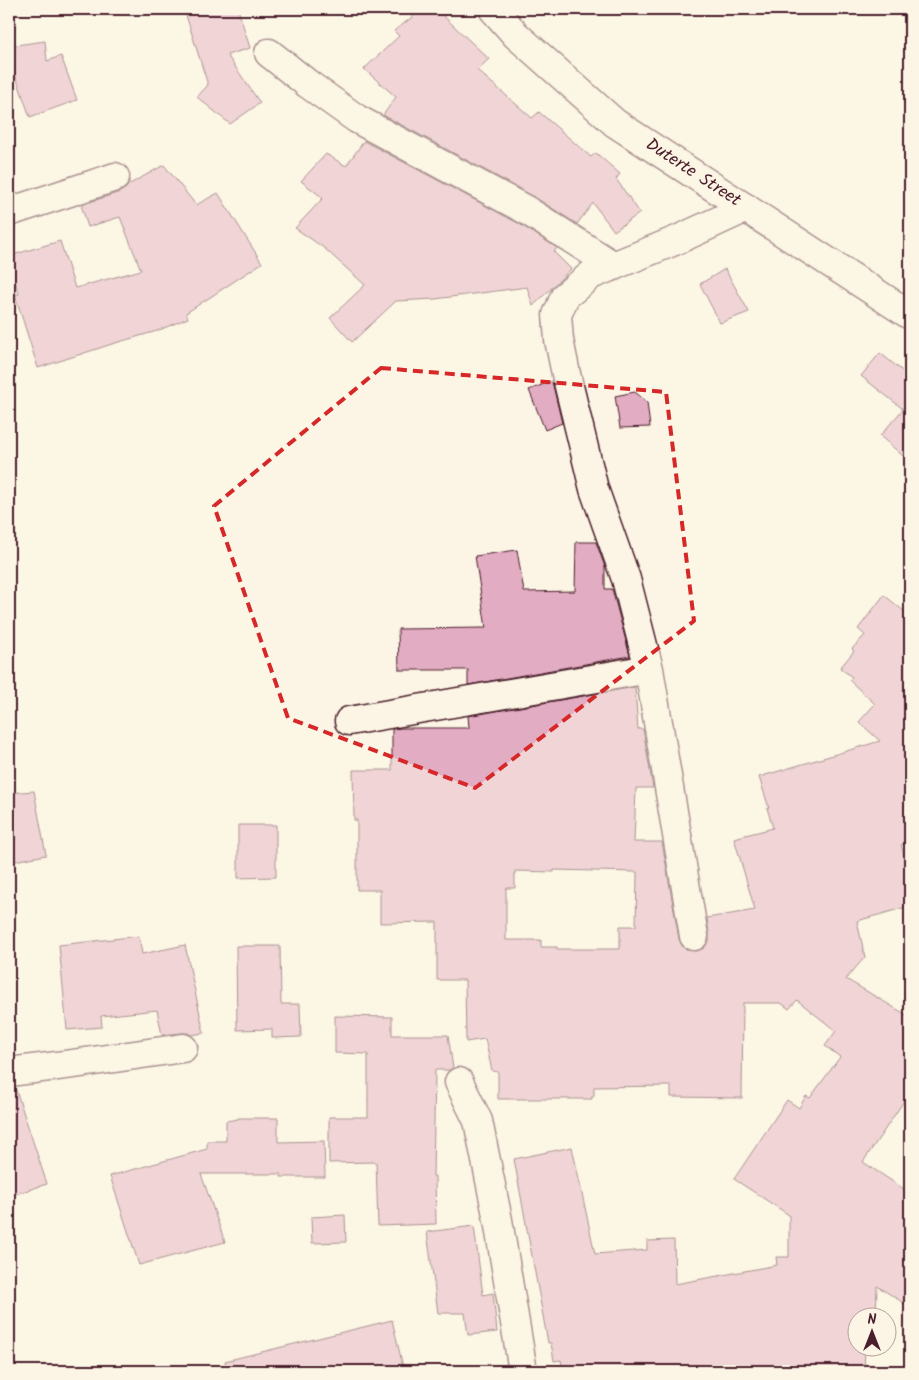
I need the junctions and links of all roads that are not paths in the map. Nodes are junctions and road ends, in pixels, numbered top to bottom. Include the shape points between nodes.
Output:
1 (493, 9) edge
2 (269, 53) dead end
3 (115, 177) dead end
4 (746, 208) junction
5 (9, 212) edge
6 (614, 266) junction
7 (909, 313) edge
8 (649, 669) junction
9 (349, 721) dead end
10 (694, 936) dead end
11 (183, 1048) dead end
12 (9, 1072) edge
13 (459, 1082) dead end
14 (523, 1371) edge

1 - 4 street, Duterte Street via 516,35 615,123
2 - 6 street via 357,119 526,210
3 - 5 street
4 - 6 street
4 - 7 street, Duterte Street
6 - 8 street via 591,275 565,296 556,315 566,374 594,489 626,579
8 - 9 street
8 - 10 street
11 - 12 street
13 - 14 street via 478,1121

